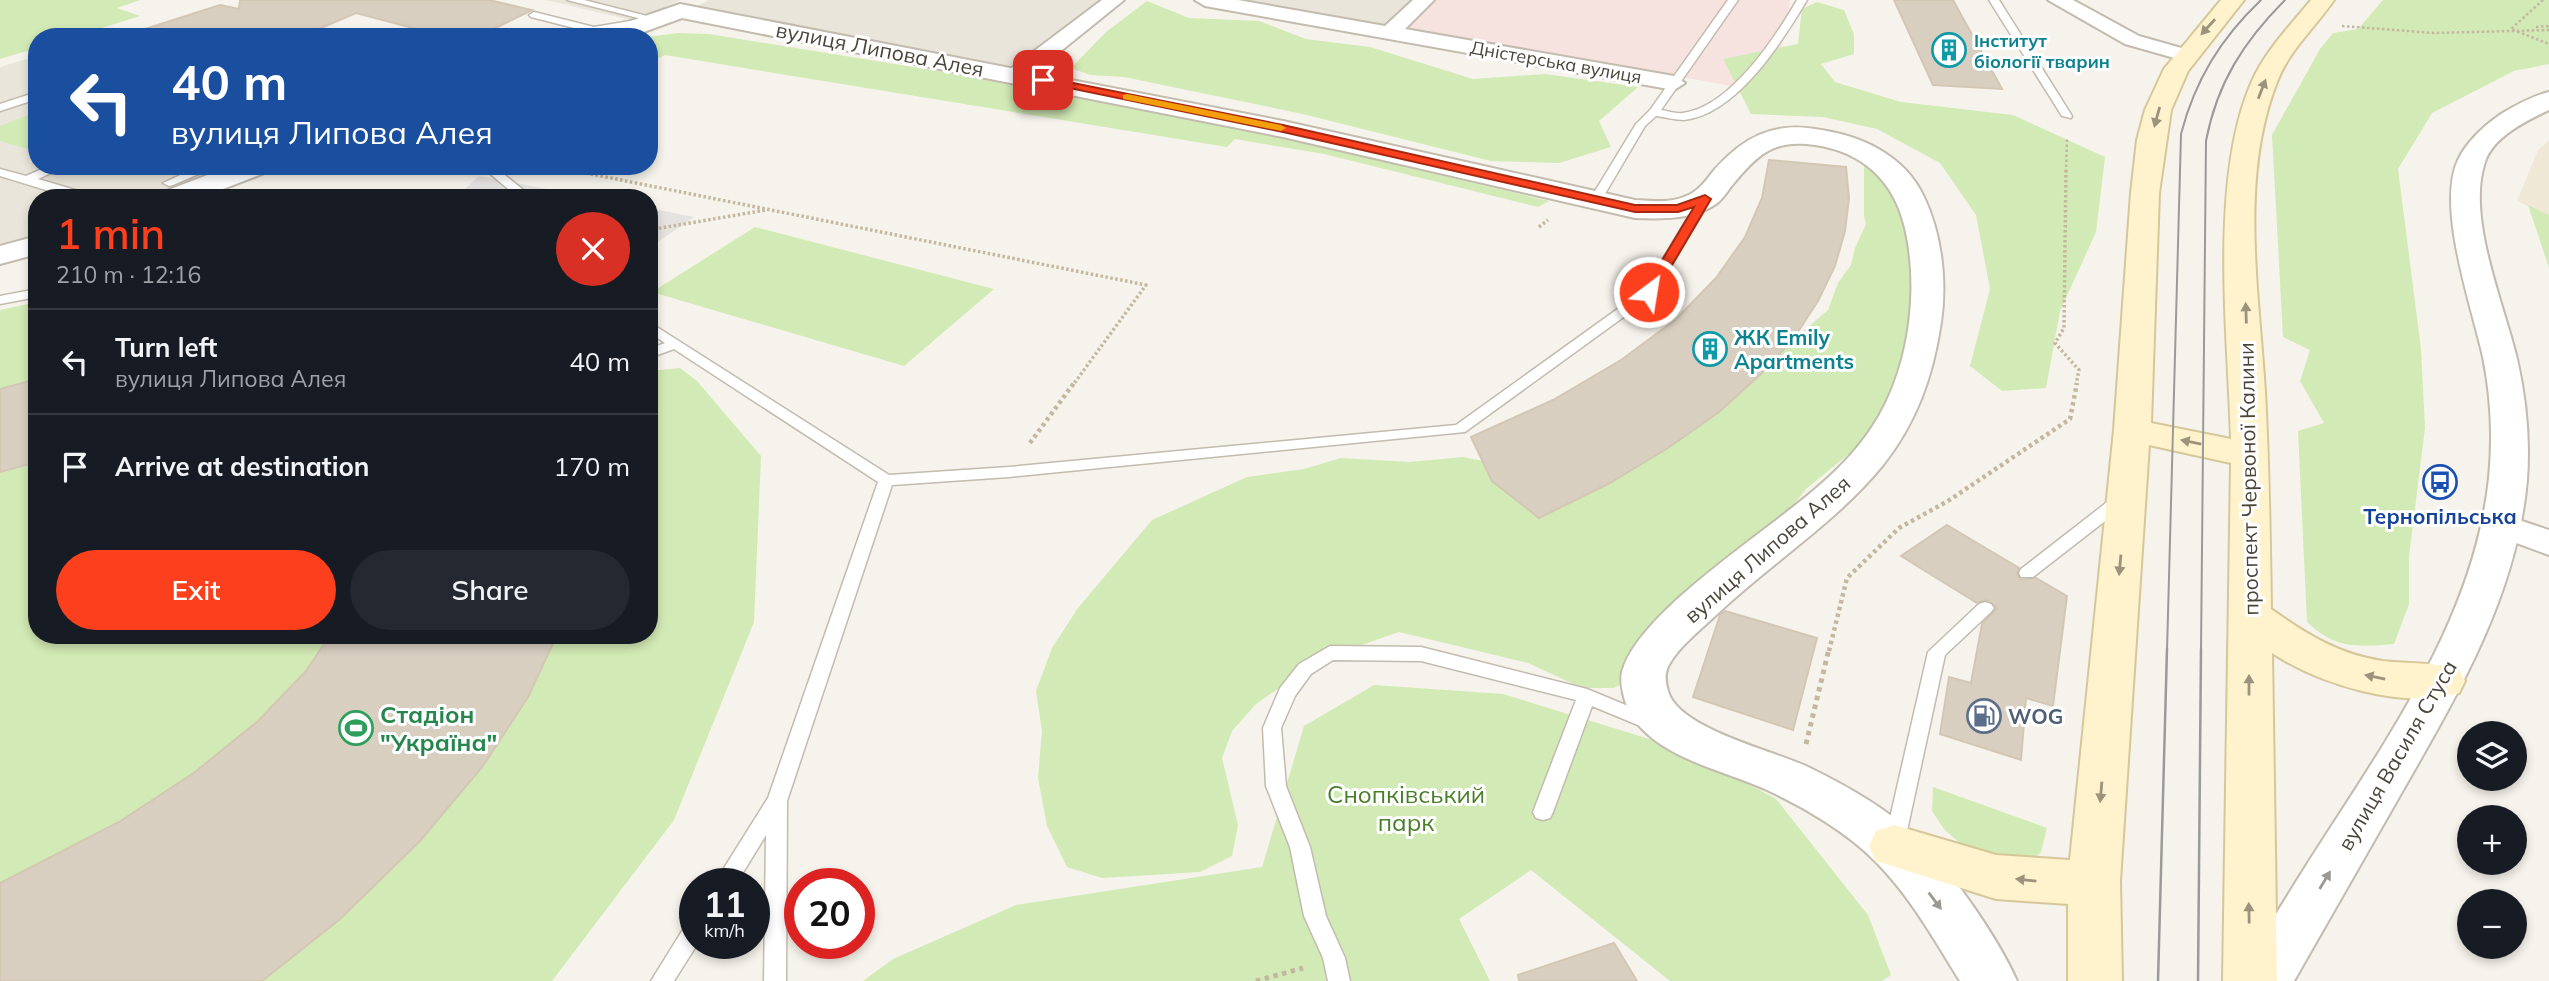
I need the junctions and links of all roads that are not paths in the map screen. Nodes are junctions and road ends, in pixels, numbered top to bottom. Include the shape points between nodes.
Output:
1 (572, 0) edge
2 (1114, 0) edge
3 (1205, 0) edge
4 (1424, 0) edge
5 (1733, 0) edge
6 (1802, 0) edge
7 (1994, 0) edge
8 (2058, 0) edge
9 (2233, 0) edge
10 (679, 10) edge
11 (2330, 13) edge
12 (534, 15) dead end
13 (586, 28) edge
14 (602, 28) edge
15 (631, 28) edge
16 (1389, 33) junction
17 (2185, 55) junction
18 (1017, 75) junction
19 (1674, 83) junction
20 (28, 98) edge
21 (2549, 100) edge
22 (0, 108) edge
23 (1654, 112) junction
24 (2067, 116) road end
25 (0, 172) edge
26 (38, 175) edge
27 (196, 175) edge
28 (225, 175) edge
29 (498, 175) edge
30 (26, 180) junction
31 (57, 189) edge
32 (173, 189) edge
33 (175, 189) edge
34 (516, 189) edge
35 (1705, 199) junction
36 (1595, 201) junction
37 (28, 248) edge
38 (0, 256) edge
39 (28, 295) edge
40 (0, 300) edge
41 (658, 332) edge
42 (676, 343) junction
43 (658, 350) edge
44 (2132, 430) junction
45 (2250, 455) junction
46 (886, 480) junction
47 (2125, 497) junction
48 (2504, 526) junction
49 (2549, 543) edge
50 (2027, 573) dead end
51 (1985, 608) dead end
52 (2249, 615) junction
53 (2443, 681) junction
54 (1587, 696) junction
55 (1687, 740) junction
56 (777, 801) junction
57 (1543, 812) dead end
58 (1894, 846) junction
59 (734, 868) edge
60 (2094, 881) junction
61 (679, 955) edge
62 (2094, 966) edge
63 (662, 981) edge
64 (775, 981) edge
65 (1339, 981) edge
66 (1990, 981) edge
67 (2250, 981) edge
68 (2265, 981) edge

1 - 10 lane
2 - 18 street
3 - 16 street, Дністерська вулиця
4 - 16 street
5 - 19 lane
6 - 23 lane, Дністерська вулиця via 1761,62 1731,91 1683,117
7 - 24 lane
8 - 17 street via 2132,40
9 -> 17 main road
10 - 14 lane
10 - 15 street
10 - 18 street, вулиця Липова Алея
45 -> 11 main road, проспект Червоної Калини via 2240,212 2247,145 2265,80 2286,45
12 - 13 lane
16 - 19 street, Дністерська вулиця
17 -> 44 main road via 2158,110 2151,139
18 - 36 street, вулиця Липова Алея via 1283,128
19 - 23 lane, Дністерська вулиця
20 - 22 lane
21 - 48 street, вулиця Василя Стуса via 2497,131 2471,161 2465,182 2469,226 2501,362 2509,428
23 - 36 lane via 1641,124
25 - 30 lane
26 - 30 lane
27 - 32 lane
28 - 33 street
29 - 34 lane
30 - 31 lane
35 - 36 street, вулиця Липова Алея via 1663,210
35 - 46 lane via 1649,292 1460,429
35 - 55 street, вулиця Липова Алея via 1748,150 1766,138 1809,136 1852,146 1889,169 1906,190 1920,220 1928,274 1924,335 1904,407 1884,439 1848,483 1696,608 1654,651 1643,678 1649,701
37 - 38 street
39 - 40 lane
41 - 42 lane
42 - 43 lane
42 - 46 lane
45 -> 44 main road
44 - 47 main road
45 - 52 main road, проспект Червоної Калини
46 - 56 lane
47 - 50 lane
47 -> 60 main road
48 - 49 street
48 - 53 street, вулиця Василя Стуса via 2479,601
51 - 58 lane via 1937,652
53 -> 52 main road via 2387,680 2340,670 2294,649
67 -> 52 main road, проспект Червоної Калини
68 -> 53 street, вулиця Василя Стуса
54 - 55 lane
54 - 57 lane
54 - 65 lane via 1421,654 1330,653 1305,669 1287,693 1272,729 1276,786 1300,847 1315,916
55 - 58 street, вулиця Липова Алея via 1786,777
56 - 59 lane
56 - 64 lane
60 -> 58 main road via 2051,883 1996,877
58 -> 66 street, вулиця Липова Алея
60 - 62 main road
61 - 63 lane

